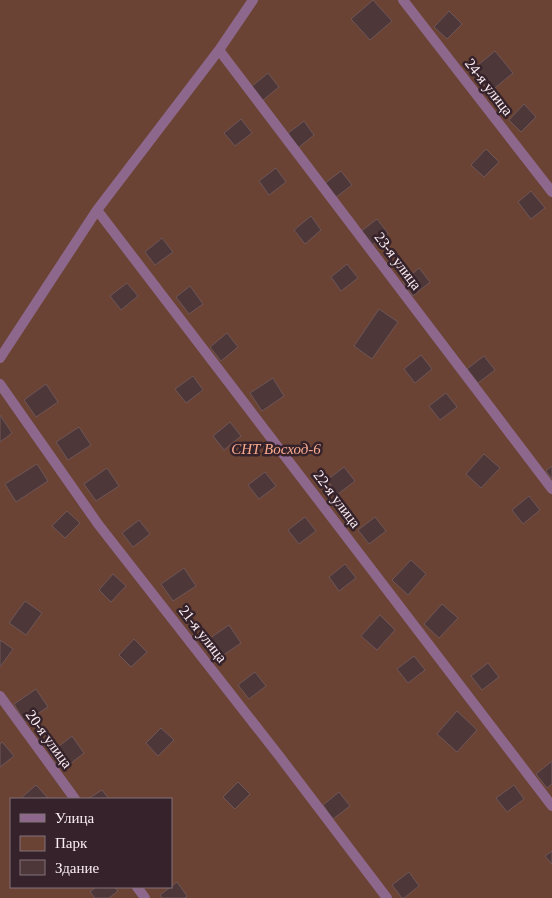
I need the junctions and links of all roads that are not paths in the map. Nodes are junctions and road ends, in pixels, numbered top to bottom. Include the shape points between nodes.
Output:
1 (253, 0) edge
2 (403, 0) edge
3 (219, 50) junction
4 (552, 192) edge
5 (97, 210) junction
6 (0, 358) edge
7 (0, 384) edge
8 (552, 489) edge
9 (0, 696) edge
10 (73, 798) edge
11 (552, 806) edge
12 (387, 898) edge

1 - 3 street
2 - 4 street, 24-я улица
3 - 5 street
3 - 8 street, 23-я улица
5 - 6 street
5 - 11 street, 22-я улица
7 - 12 street, 21-я улица via 98,524
9 - 10 street, 20-я улица

